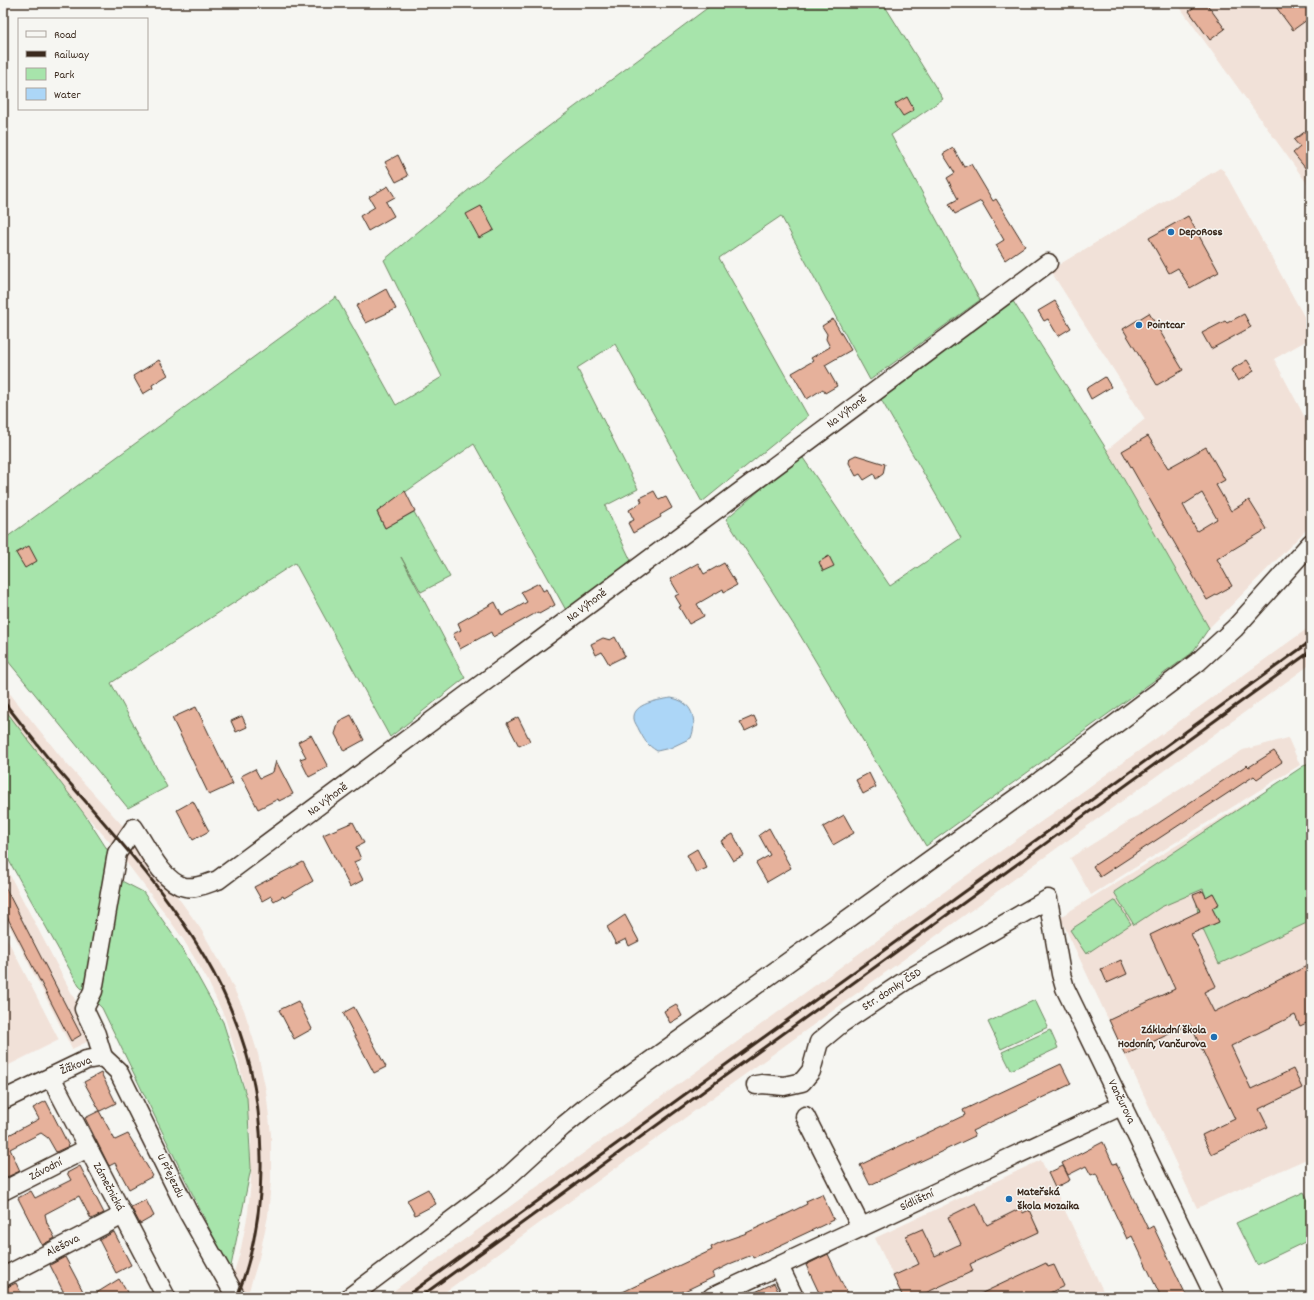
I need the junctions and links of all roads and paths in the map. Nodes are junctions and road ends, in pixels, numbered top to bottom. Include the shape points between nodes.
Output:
1 (1048, 263) dead end
2 (1311, 543) edge
3 (1048, 899) joint
4 (84, 1009) joint
5 (103, 1057) junction
6 (51, 1076) junction
7 (756, 1085) dead end
8 (3, 1100) edge
9 (1123, 1105) junction
10 (805, 1116) dead end
11 (88, 1148) junction
12 (3, 1192) edge
13 (123, 1215) junction
14 (861, 1228) junction
15 (779, 1266) junction
16 (3, 1277) edge
17 (166, 1297) edge
18 (236, 1297) edge
19 (350, 1297) edge
20 (712, 1297) edge
21 (794, 1297) edge
22 (1216, 1297) edge

1 - 4 street, Na Výhoně via 218,880 201,886 186,887 174,883 165,875 134,828 117,853 92,991
2 - 19 street via 1235,628 1198,662 1040,781 589,1105 501,1183
3 - 7 street, Str. domky ČSD via 908,979 836,1028 819,1042 811,1070 802,1082 784,1086
3 - 9 street, Vančurova via 1065,988
4 - 5 street, Žižkova
5 - 6 street, Žižkova via 86,1060
5 - 18 street, U Přejezdu via 118,1071 188,1212
6 - 8 street, Žižkova
6 - 11 street, Zámečnická
9 - 14 street, Sídlištní
9 - 22 street, Vančurova
10 - 14 street
11 - 12 street, Závodní
11 - 13 street, Zámečnická
13 - 16 street, Alešova
13 - 17 street, Zámečnická
14 - 15 street, Sídlištní
15 - 20 street, Sídlištní
15 - 21 street

